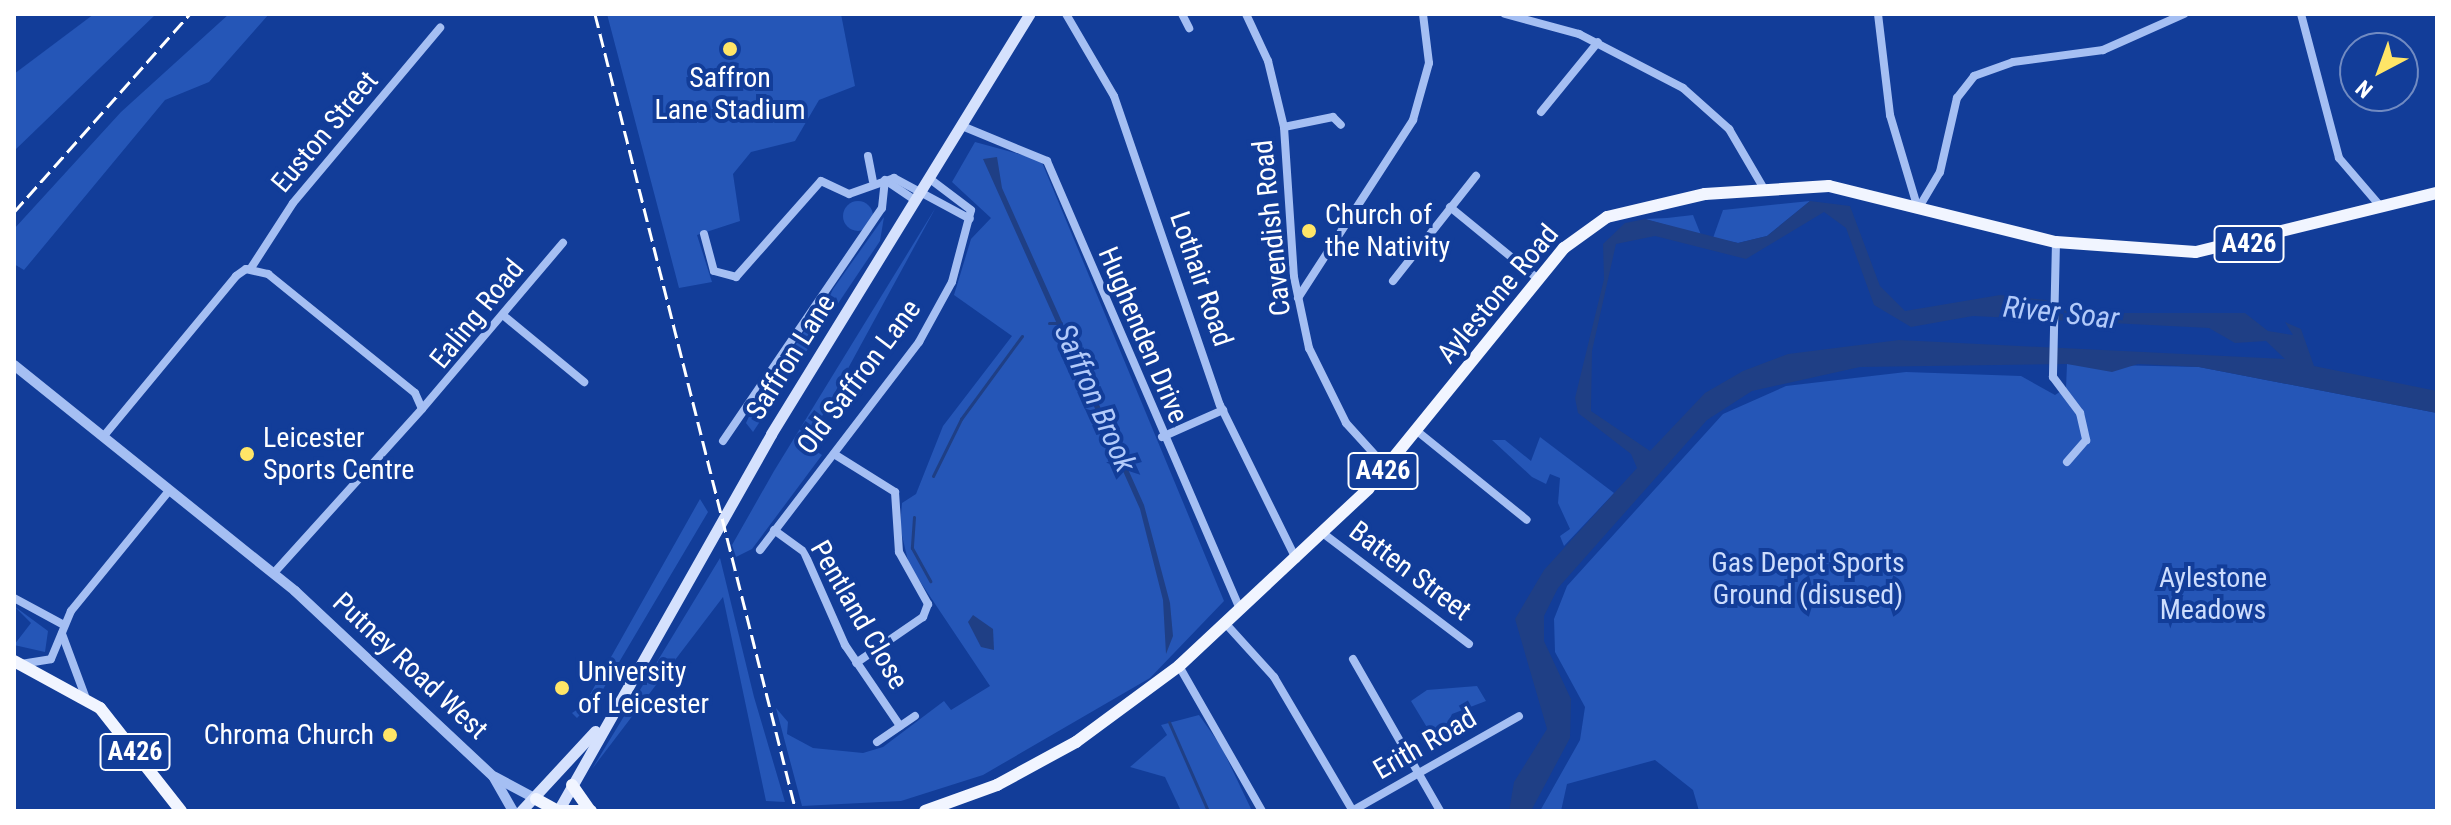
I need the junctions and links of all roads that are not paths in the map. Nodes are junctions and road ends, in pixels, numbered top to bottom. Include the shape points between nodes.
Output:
1 (1029, 14) edge
2 (1066, 14) edge
3 (1182, 14) edge
4 (1246, 14) edge
5 (1423, 14) edge
6 (1505, 14) edge
7 (1878, 14) edge
8 (2184, 14) edge
9 (2301, 14) edge
10 (440, 28) dead end
11 (1189, 28) dead end
12 (1598, 42) junction
13 (1541, 112) dead end
14 (1341, 125) dead end
15 (962, 126) junction
16 (1284, 127) junction
17 (868, 156) dead end
18 (1476, 176) dead end
19 (930, 179) junction
20 (885, 180) junction
21 (873, 181) junction
22 (1764, 189) junction
23 (923, 190) junction
24 (2437, 193) edge
25 (916, 201) junction
26 (1450, 207) junction
27 (2381, 207) junction
28 (1918, 209) junction
29 (970, 219) junction
30 (704, 234) dead end
31 (2056, 242) junction
32 (563, 243) dead end
33 (251, 268) junction
34 (1538, 279) junction
35 (1393, 281) dead end
36 (1298, 298) junction
37 (504, 316) junction
38 (14, 365) edge
39 (584, 382) dead end
40 (422, 409) junction
41 (1223, 410) junction
42 (1417, 431) junction
43 (103, 437) junction
44 (1162, 437) junction
45 (723, 441) dead end
46 (834, 454) junction
47 (2067, 462) dead end
48 (1386, 467) junction
49 (169, 491) junction
50 (1527, 520) dead end
51 (774, 530) junction
52 (1324, 534) junction
53 (760, 550) dead end
54 (1296, 559) junction
55 (274, 573) junction
56 (14, 598) edge
57 (1240, 610) junction
58 (1226, 624) junction
59 (62, 629) junction
60 (1469, 644) dead end
61 (1353, 659) dead end
62 (17, 662) edge
63 (856, 663) junction
64 (1179, 666) junction
65 (85, 696) junction
66 (915, 716) dead end
67 (1519, 716) dead end
68 (900, 726) junction
69 (599, 727) junction
70 (877, 742) dead end
71 (1419, 773) junction
72 (493, 776) junction
73 (572, 785) junction
74 (536, 799) junction
75 (181, 811) edge
76 (513, 811) edge
77 (521, 811) edge
78 (557, 811) edge
79 (591, 811) edge
80 (925, 811) edge
81 (1262, 811) edge
82 (1352, 811) edge
83 (1440, 811) edge

1 - 15 main road, Saffron Lane
2 - 41 street, Lothair Road via 1114,96
3 - 11 street
4 - 16 street, Cavendish Road via 1268,61
5 - 36 street via 1429,63 1413,120
6 - 12 street
7 - 28 street via 1890,115
8 - 28 street via 2103,50 2013,62 1974,76 1957,98 1940,172
9 - 27 street via 2339,158
10 - 33 street, Euston Street via 293,203
12 - 13 street
12 - 22 street via 1709,108 1743,147
14 - 16 street via 1333,117
15 - 19 main road, Saffron Lane
15 - 44 street, Hughenden Drive via 1044,155
16 - 36 street, Cavendish Road
17 - 21 street
18 - 26 street
19 - 23 main road, Saffron Lane
19 - 29 street via 968,207
20 - 21 street
20 - 23 street
20 - 25 street
20 - 45 street via 882,208
21 - 30 street via 849,194 812,184 736,277 714,271
22 - 28 main road, Aylestone Road / A426 via 1829,186
22 - 34 main road, Aylestone Road / A426 via 1607,217 1564,248
23 - 25 main road, Saffron Lane
23 - 29 street
24 - 27 main road, Aylestone Road / A426
25 - 69 main road, Saffron Lane
26 - 34 street
26 - 35 street
27 - 31 main road, Aylestone Road / A426 via 2196,252
28 - 31 main road, Aylestone Road / A426
29 - 46 street, Old Saffron Lane via 956,274 926,331
31 - 47 street via 2053,377 2085,425 2081,452
32 - 37 street, Ealing Road
33 - 40 street via 415,393
33 - 43 street, Euston Street via 236,276
34 - 42 main road, Aylestone Road / A426
36 - 48 street, Cavendish Road via 1329,395
37 - 39 street
37 - 40 street, Ealing Road
38 - 43 street, Putney Road West
40 - 55 street, Ealing Road
41 - 44 street
41 - 54 street, Lothair Road
42 - 48 main road, Aylestone Road / A426
42 - 50 street
43 - 49 street, Putney Road West
44 - 57 street, Hughenden Drive
46 - 51 street, Old Saffron Lane
46 - 63 street via 895,492 899,552 928,604 923,617
48 - 52 main road, Aylestone Road / A426
49 - 55 street, Putney Road West
49 - 59 street
51 - 53 street, Old Saffron Lane
51 - 63 street, Pentland Close via 804,552
52 - 54 main road, Aylestone Road / A426
52 - 60 street, Batten Street
54 - 57 main road, Aylestone Road / A426
55 - 72 street, Putney Road West
56 - 59 street
57 - 58 main road, Aylestone Road / A426
58 - 64 main road, Aylestone Road / A426
58 - 82 street via 1274,677
59 - 62 street via 51,659
59 - 65 street
61 - 71 street
62 - 65 main road, A426
63 - 68 street, Pentland Close
64 - 80 main road, Aylestone Road / A426 via 1063,749
64 - 81 street
65 - 75 main road, A426
66 - 68 street, Pentland Close
67 - 71 street, Erith Road
68 - 70 street, Pentland Close
69 - 73 main road, Saffron Lane
69 - 74 main road, Saffron Lane
71 - 82 street, Erith Road
71 - 83 street
72 - 74 street, Putney Road West
72 - 76 street, Putney Road West
73 - 78 main road, Saffron Lane
73 - 79 main road
74 - 77 main road, Saffron Lane
74 - 78 main road
78 - 79 main road

